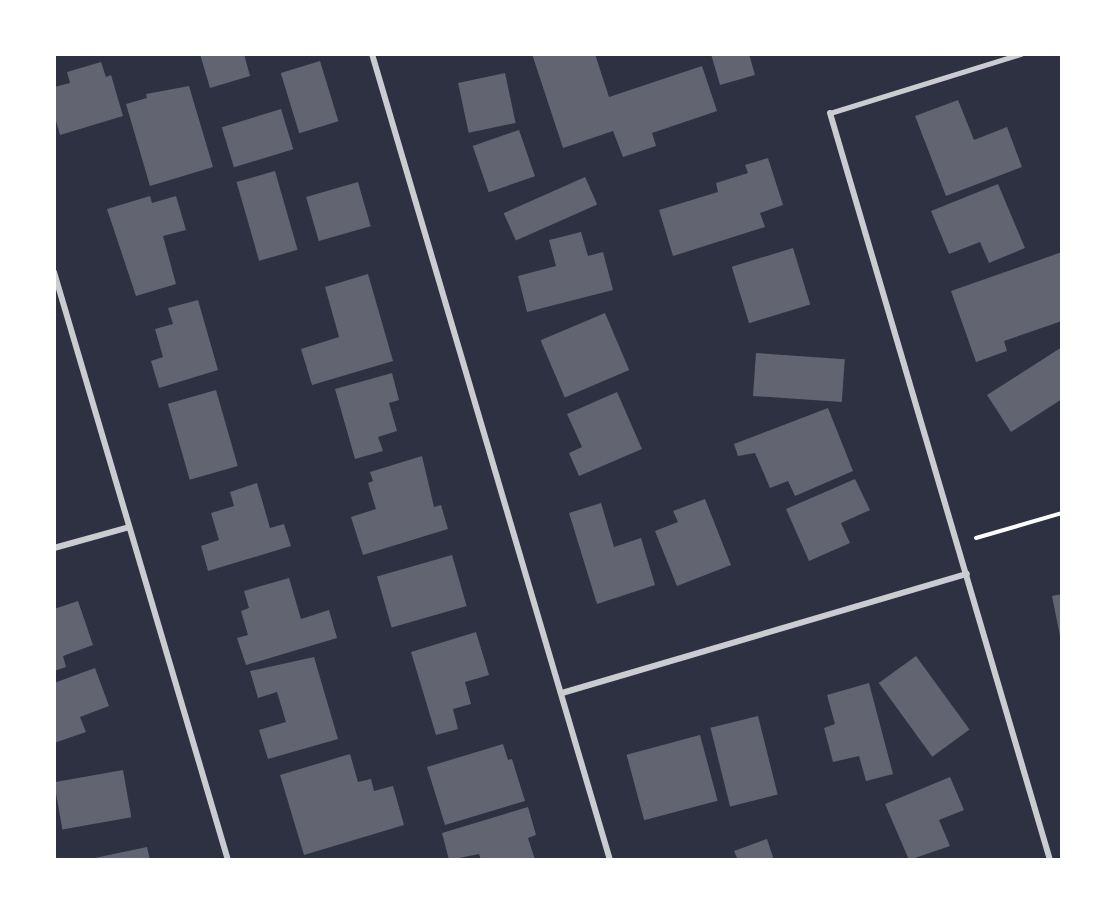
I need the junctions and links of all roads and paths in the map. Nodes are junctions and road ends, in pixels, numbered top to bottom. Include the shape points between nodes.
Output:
1 (372, 54) edge
2 (1021, 54) edge
3 (830, 113) joint
4 (54, 272) edge
5 (1062, 513) edge
6 (129, 527) junction
7 (958, 544) junction
8 (54, 548) edge
9 (967, 574) junction
10 (562, 693) junction
11 (228, 860) edge
12 (610, 860) edge
13 (1050, 860) edge

1 - 10 street
2 - 3 lane
3 - 7 street
4 - 6 street
5 - 7 path
6 - 8 street
6 - 11 street
7 - 9 street
9 - 10 street
9 - 13 street
10 - 12 street

